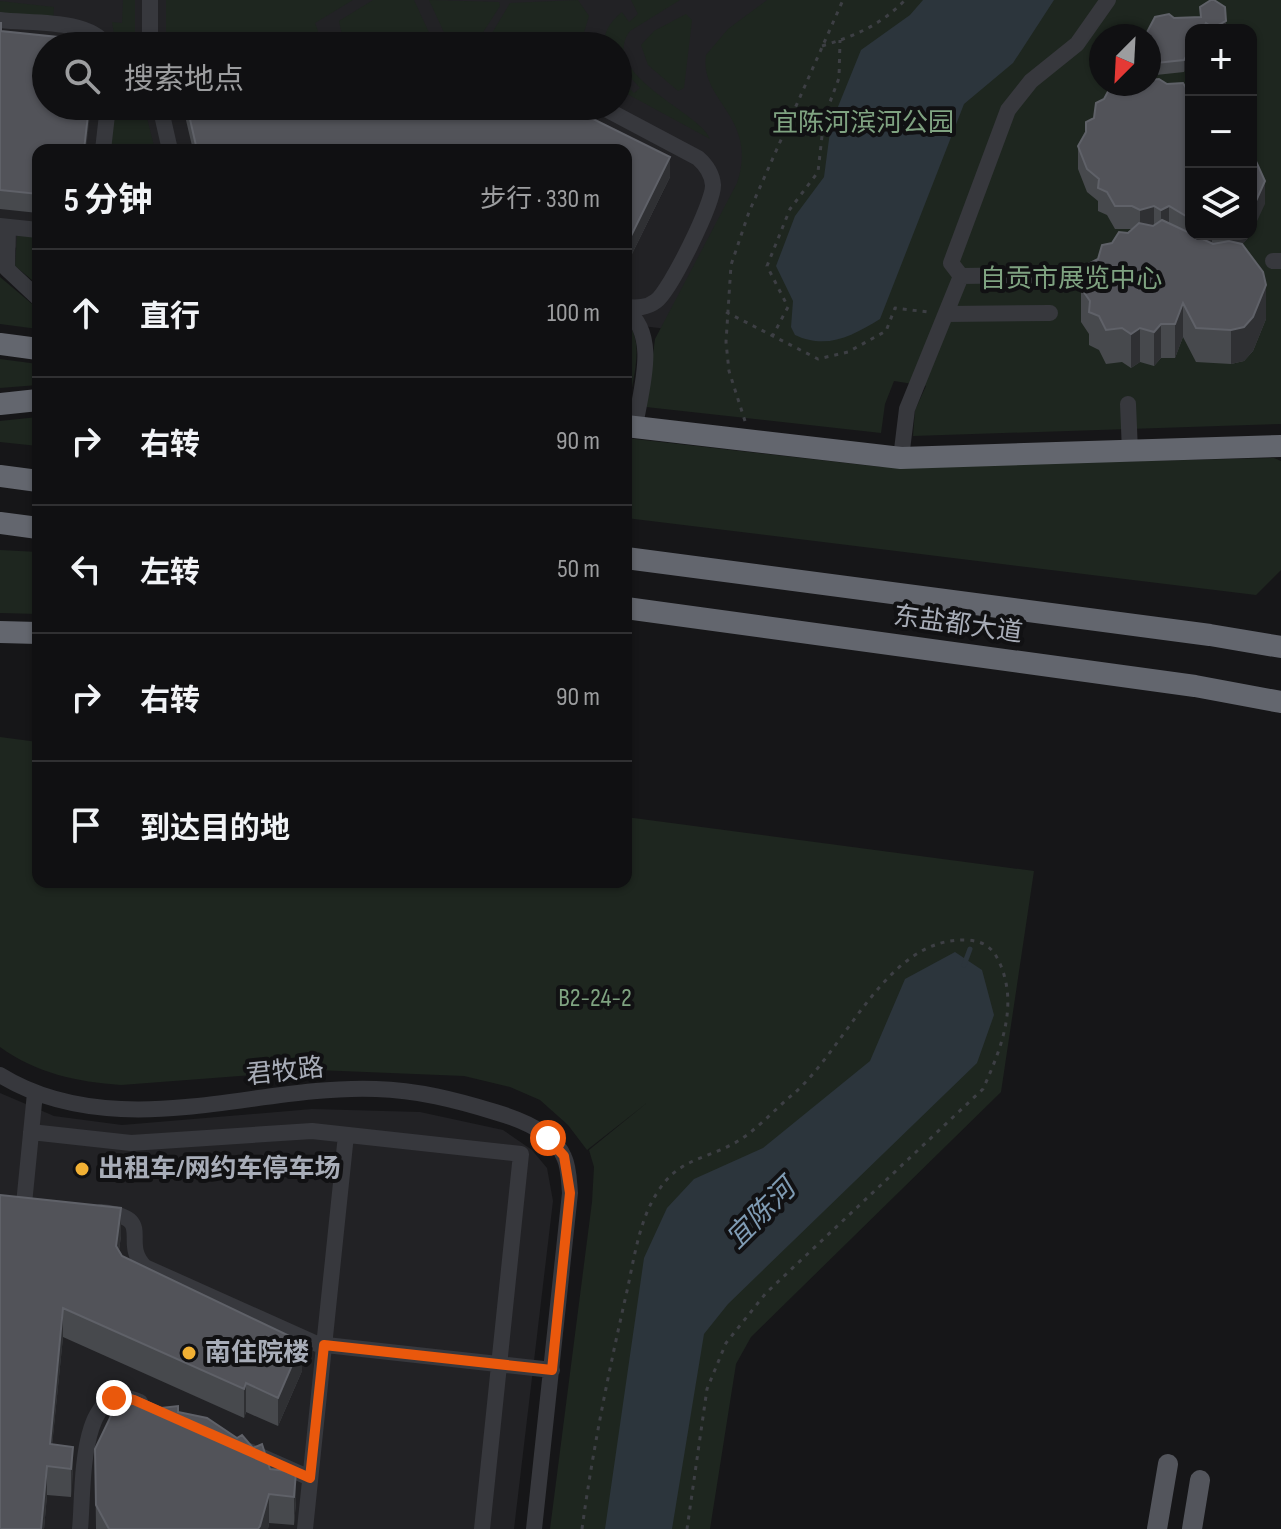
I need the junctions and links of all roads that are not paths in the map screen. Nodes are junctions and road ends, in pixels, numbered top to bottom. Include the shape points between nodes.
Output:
1 (150, 0) edge
2 (1108, 0) edge
3 (0, 20) edge
4 (88, 32) edge
5 (150, 32) edge
6 (106, 120) edge
7 (165, 120) edge
8 (627, 120) edge
9 (104, 144) edge
10 (169, 144) edge
11 (4, 226) edge
12 (32, 229) edge
13 (1050, 275) dead end
14 (961, 276) junction
15 (32, 292) edge
16 (664, 292) junction
17 (632, 308) edge
18 (1050, 313) dead end
19 (947, 314) junction
20 (632, 315) edge
21 (0, 344) edge
22 (646, 344) junction
23 (32, 348) edge
24 (32, 401) edge
25 (0, 404) edge
26 (1128, 404) dead end
27 (632, 421) edge
28 (632, 427) edge
29 (1281, 446) edge
30 (1130, 451) junction
31 (901, 458) junction
32 (0, 476) edge
33 (32, 480) edge
34 (0, 523) edge
35 (32, 527) edge
36 (632, 559) edge
37 (633, 610) edge
38 (0, 632) edge
39 (32, 633) edge
40 (1281, 647) edge
41 (1281, 702) edge
42 (0, 1075) edge
43 (35, 1093) junction
44 (31, 1132) junction
45 (346, 1135) junction
46 (25, 1204) edge
47 (87, 1210) edge
48 (324, 1345) junction
49 (499, 1364) junction
50 (552, 1370) junction
51 (161, 1412) edge
52 (229, 1442) edge
53 (1168, 1464) dead end
54 (310, 1478) junction
55 (1200, 1480) dead end
56 (80, 1529) edge
57 (305, 1529) edge
58 (482, 1529) edge
59 (534, 1529) edge
60 (1157, 1529) edge
61 (1192, 1529) edge

1 - 5 street
2 - 14 street via 1077,44 1031,81 1008,110 951,263
3 - 4 street
6 - 9 street
7 - 10 street
8 - 16 street via 691,154 712,178 710,202
11 - 12 street
11 - 15 street via 7,269
13 - 14 street
14 - 19 street
16 - 17 street via 649,305
16 - 22 street
18 - 19 street
19 - 31 street via 907,409
20 - 22 street
21 - 23 highway
22 - 27 street
24 - 25 highway
26 - 30 street
28 - 31 highway
29 - 30 highway
30 - 31 highway
32 - 33 highway
34 - 35 highway
36 - 40 highway, 东盐都大道
37 - 41 highway, 东盐都大道
38 - 39 highway
42 - 43 street, 君牧路
43 - 44 street
43 - 50 street, 君牧路 via 77,1106 124,1110 377,1089 427,1094 534,1126 564,1156 570,1193
44 - 45 street via 131,1143 312,1131
44 - 46 street
45 - 48 street
45 - 49 street via 521,1154
47 - 48 street via 129,1218 136,1228 137,1256 149,1269
48 - 49 street
48 - 54 street
49 - 50 street
49 - 58 street
50 - 59 street
51 - 56 street via 122,1398 105,1402 98,1410 90,1430
52 - 54 street
53 - 60 main road
54 - 57 street
55 - 61 main road

